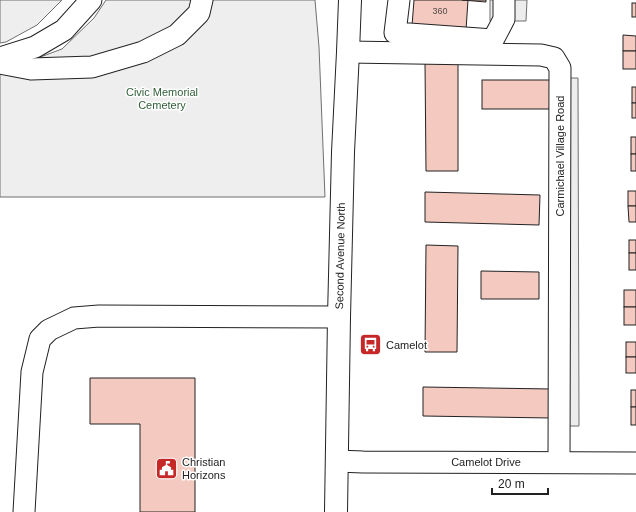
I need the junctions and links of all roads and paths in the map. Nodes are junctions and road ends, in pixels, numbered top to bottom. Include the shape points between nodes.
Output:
1 (91, 0) edge
2 (202, 0) edge
3 (350, 0) edge
4 (400, 0) edge
5 (504, 0) edge
6 (348, 52) junction
7 (0, 58) edge
8 (0, 62) edge
9 (339, 316) junction
10 (337, 461) junction
11 (559, 462) junction
12 (636, 462) edge
13 (24, 512) edge
14 (336, 512) edge

1 - 7 street via 64,30 35,48
2 - 8 street via 199,13 178,35 143,52 92,67 31,69
3 - 6 main road, Second Avenue North
4 - 5 street via 395,33 493,40 504,19
6 - 9 main road, Second Avenue North
6 - 11 street, Carmichael Village Road via 541,55 554,58 560,68
9 - 10 main road, Second Avenue North
9 - 13 street via 99,316 74,318 49,330 40,339 32,372
10 - 11 street, Camelot Drive
10 - 14 main road, Second Avenue North
11 - 12 street, Camelot Drive

